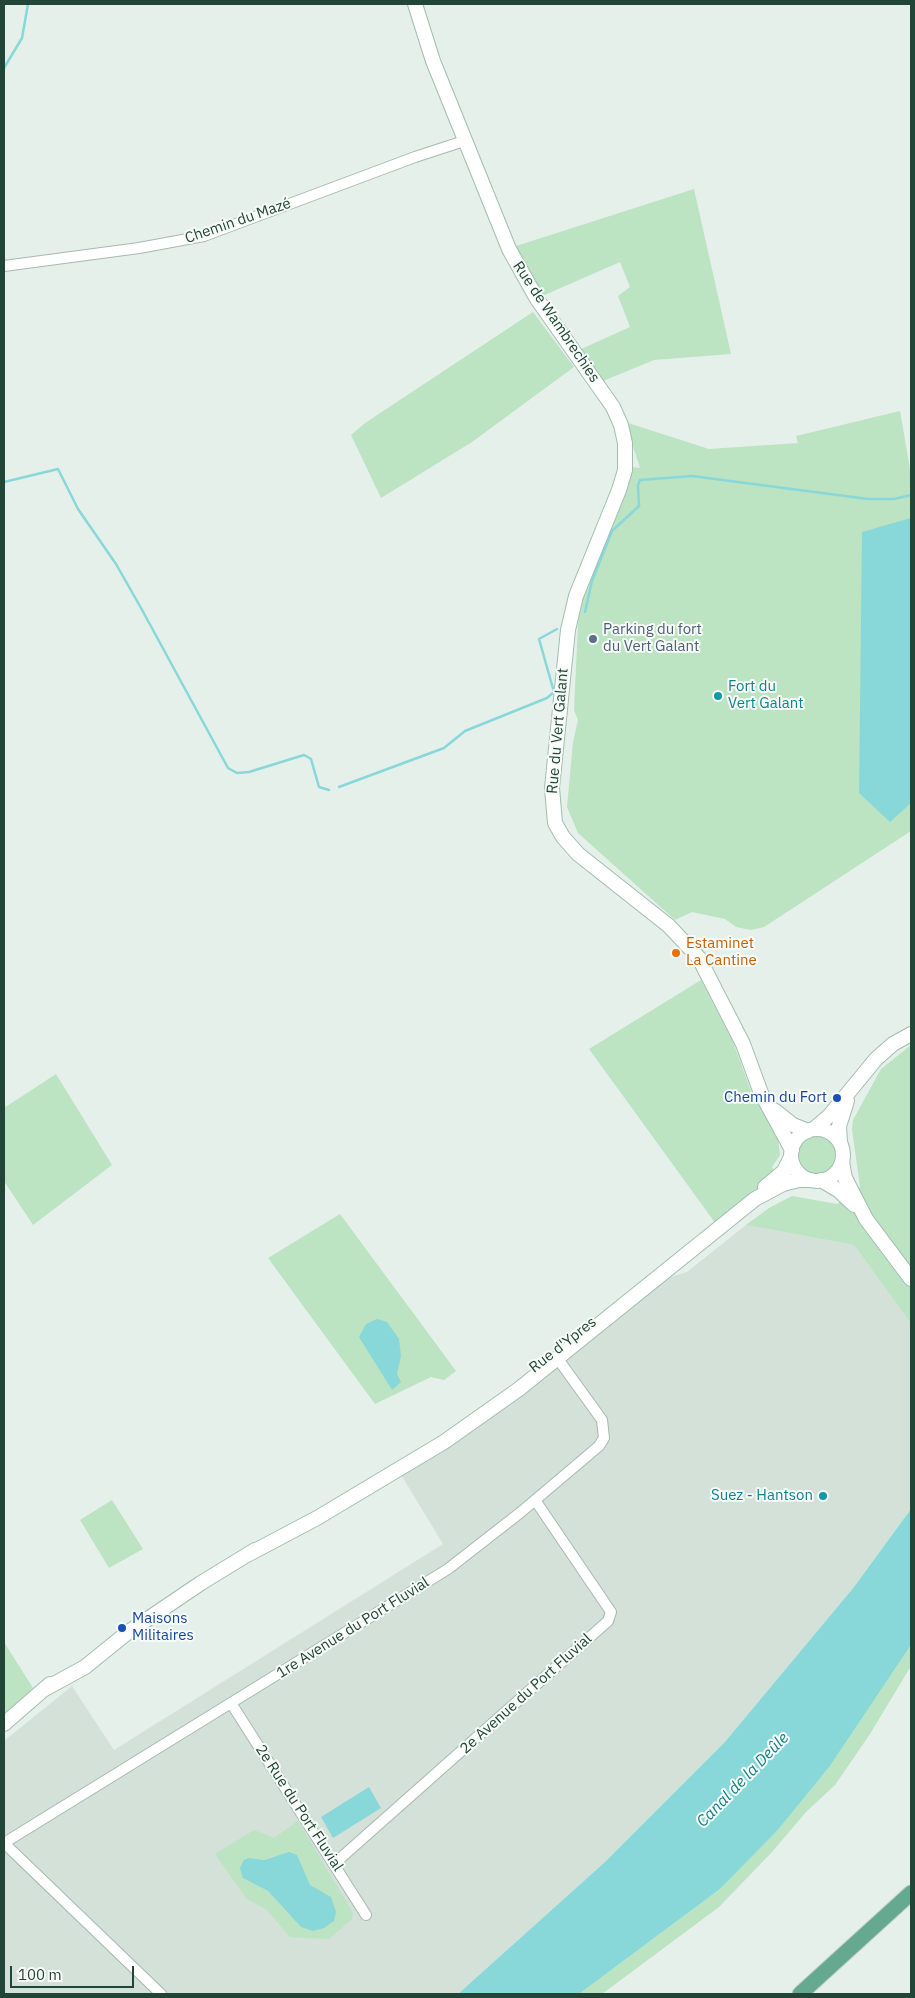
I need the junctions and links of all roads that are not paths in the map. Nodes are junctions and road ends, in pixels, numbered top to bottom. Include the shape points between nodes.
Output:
1 (415, 4) edge
2 (464, 141) junction
3 (4, 266) edge
4 (571, 613) joint
5 (911, 1034) edge
6 (854, 1087) junction
7 (765, 1100) junction
8 (811, 1130) junction
9 (840, 1143) junction
10 (792, 1153) junction
11 (842, 1162) junction
12 (816, 1180) junction
13 (735, 1215) junction
14 (866, 1219) junction
15 (911, 1279) edge
16 (646, 1287) junction
17 (558, 1358) junction
18 (487, 1411) junction
19 (535, 1500) junction
20 (232, 1703) junction
21 (4, 1724) edge
22 (4, 1843) edge
23 (335, 1863) junction
24 (911, 1892) edge
25 (366, 1915) dead end
26 (161, 1994) edge
27 (800, 1994) edge

1 - 2 main road, Rue de Wambrechies
2 - 3 street, Chemin du Mazé via 204,236 130,250
2 - 4 main road, Rue de Wambrechies via 498,226 523,277 604,394 622,431 625,450 623,476
4 - 7 main road, Rue du Vert Galant via 552,788 552,811 557,827 578,854 669,926 694,953 742,1044
5 - 6 main road via 882,1054
6 - 8 main road via 826,1119
6 - 9 main road via 840,1121
7 - 8 main road via 789,1122
7 - 10 main road, Rue du Vert Galant
8 - 9 main road via 831,1133
8 - 10 main road via 796,1140
9 - 11 main road
10 - 12 main road via 798,1173
10 - 13 main road, Rue d'Ypres via 784,1171
11 - 12 main road via 834,1174
11 - 14 main road via 845,1178
12 - 13 main road, Rue d'Ypres via 793,1181 772,1190
12 - 14 main road via 838,1190
13 - 16 main road, Rue d'Ypres
14 - 15 main road
16 - 17 main road, Rue d'Ypres
16 - 18 main road, Rue d'Ypres via 603,1313 525,1374
17 - 18 main road, Rue d'Ypres
17 - 19 street, 1re Avenue du Port Fluvial via 602,1420 604,1438 599,1446
18 - 21 main road, Rue d'Ypres via 444,1442 349,1497 293,1522 249,1554 79,1663
19 - 20 street, 1re Avenue du Port Fluvial via 448,1569
19 - 23 street, 2e Avenue du Port Fluvial via 611,1612 608,1621
20 - 22 street, 1re Avenue du Port Fluvial
20 - 23 street, 2e Rue du Port Fluvial
22 - 26 street
23 - 25 street, 2e Rue du Port Fluvial
24 - 27 main road

